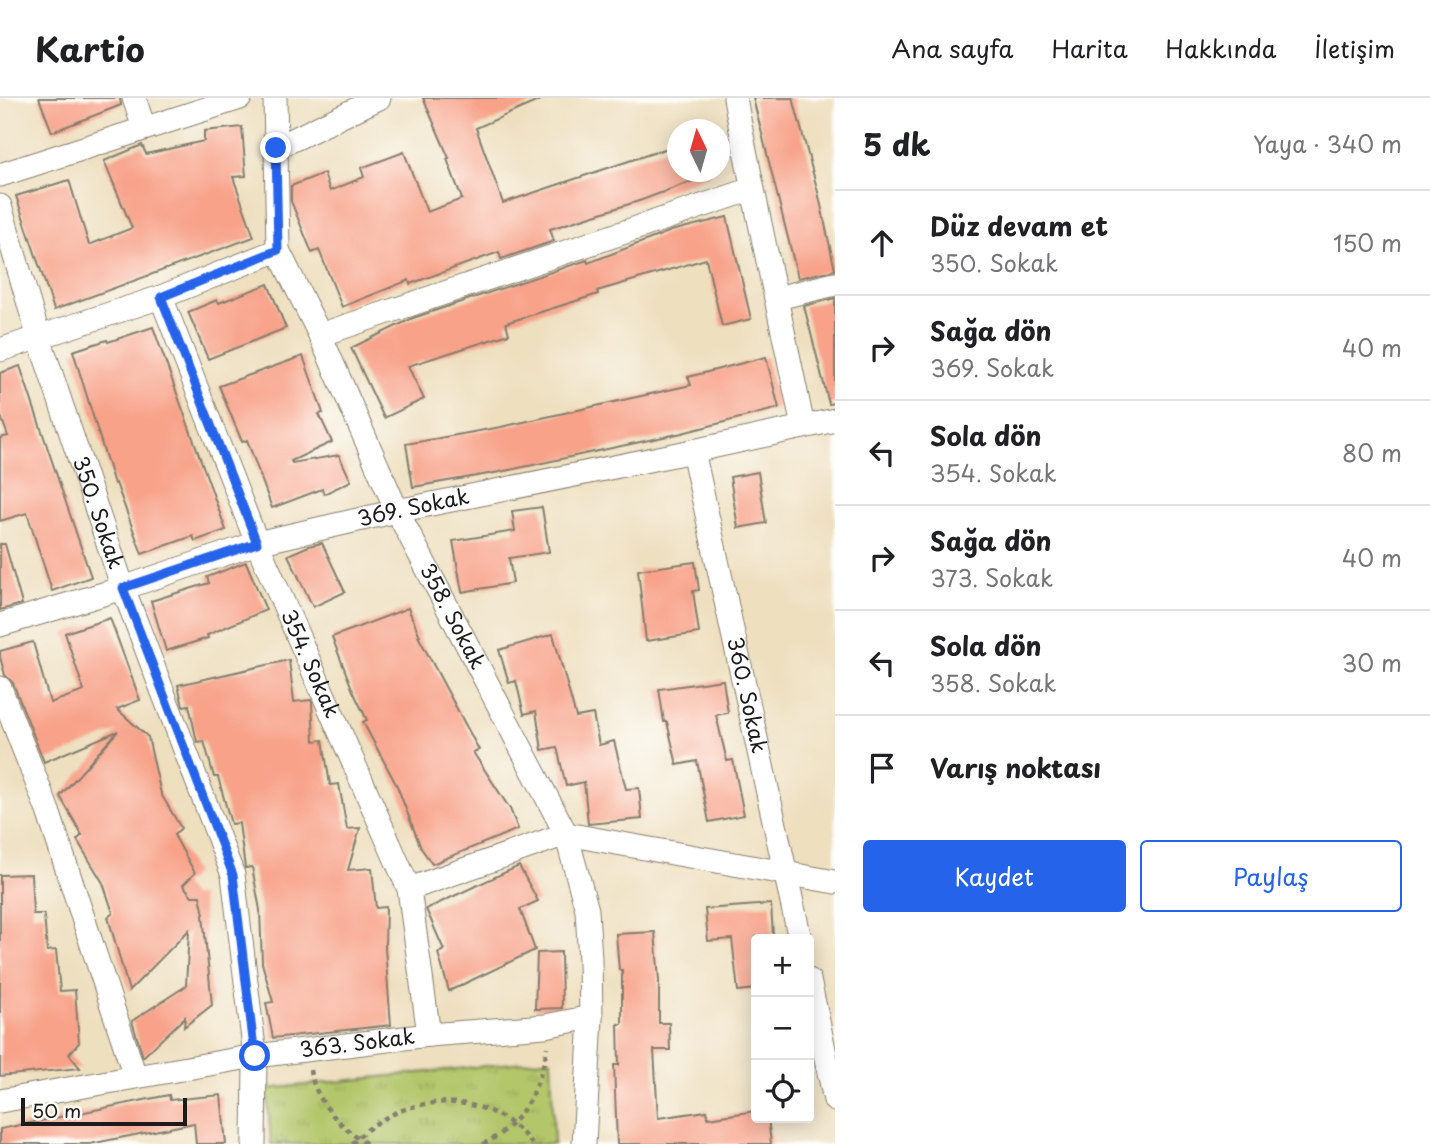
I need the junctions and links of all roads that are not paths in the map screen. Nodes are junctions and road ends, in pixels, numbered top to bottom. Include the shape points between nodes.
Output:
1 (134, 98) edge
2 (240, 98) edge
3 (275, 98) edge
4 (379, 98) edge
5 (735, 98) edge
6 (144, 128) junction
7 (276, 148) junction
8 (0, 175) edge
9 (752, 189) junction
10 (0, 206) edge
11 (278, 250) junction
12 (835, 284) edge
13 (161, 297) junction
14 (777, 298) junction
15 (320, 335) junction
16 (39, 338) junction
17 (0, 350) edge
18 (835, 420) edge
19 (803, 427) junction
20 (693, 452) junction
21 (397, 511) junction
22 (257, 543) junction
23 (123, 588) junction
24 (0, 625) edge
25 (0, 688) edge
26 (566, 834) junction
27 (785, 872) junction
28 (835, 882) edge
29 (409, 889) junction
30 (799, 934) edge
31 (813, 997) edge
32 (591, 1017) junction
33 (429, 1035) junction
34 (255, 1056) junction
35 (135, 1076) junction
36 (835, 1100) edge
37 (0, 1101) edge
38 (254, 1144) edge
39 (584, 1144) edge

1 - 6 street
2 - 6 street
3 - 7 street, 358. Sokak
4 - 7 street
5 - 9 street
6 - 8 street
7 - 11 street, 358. Sokak
9 - 14 street
9 - 15 street
10 - 16 street, 350. Sokak
11 - 13 street
11 - 15 street, 358. Sokak
12 - 14 street
13 - 16 street
13 - 22 street, 354. Sokak
14 - 19 street
15 - 21 street, 358. Sokak
16 - 17 street
16 - 23 street, 350. Sokak
18 - 19 street, 369. Sokak
19 - 20 street, 369. Sokak
20 - 21 street, 369. Sokak
20 - 27 street, 360. Sokak
21 - 22 street, 369. Sokak
21 - 26 street, 358. Sokak
22 - 23 street, 369. Sokak
22 - 29 street, 354. Sokak
23 - 24 street, 369. Sokak
23 - 34 street, 350. Sokak via 233,875
25 - 35 street via 48,811
26 - 27 street
26 - 29 street
26 - 32 street, 358. Sokak via 587,910
27 - 28 street
27 - 30 street, 360. Sokak
29 - 33 street, 354. Sokak
31 - 36 street
32 - 33 street, 363. Sokak via 545,1027
32 - 39 street, 358. Sokak
33 - 34 street, 363. Sokak
34 - 35 street, 363. Sokak
34 - 38 street, 350. Sokak
35 - 37 street, 363. Sokak

